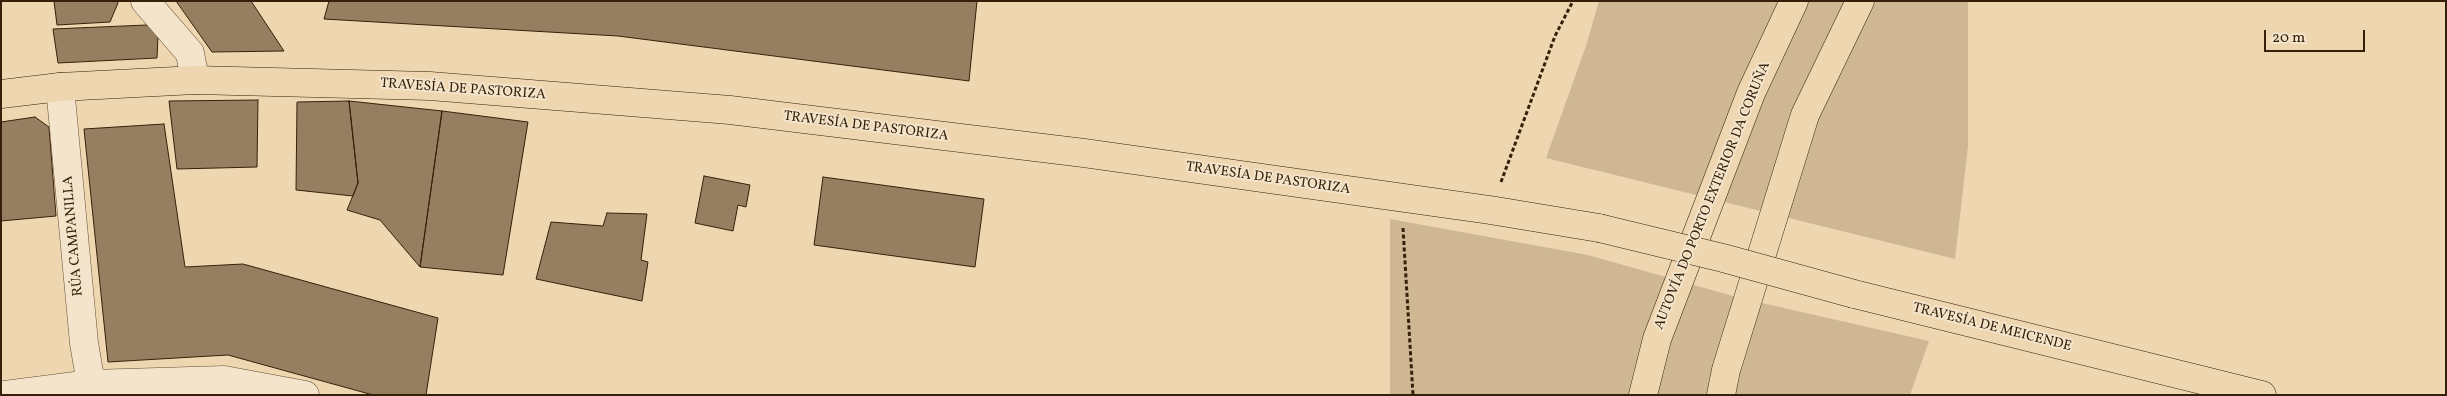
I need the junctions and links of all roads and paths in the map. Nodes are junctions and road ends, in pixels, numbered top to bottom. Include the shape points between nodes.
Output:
1 (1573, 1) edge
2 (1794, 1) edge
3 (1860, 1) edge
4 (146, 2) edge
5 (195, 80) junction
6 (60, 87) junction
7 (1, 94) edge
8 (1401, 198) junction
9 (1490, 210) junction
10 (1723, 258) joint
11 (91, 384) junction
12 (5, 395) edge
13 (305, 395) edge
14 (1413, 395) edge
15 (1643, 395) edge
16 (1722, 395) edge
17 (2262, 395) edge

1 - 9 path via 1555,36 1517,145
2 - 15 main road, AUTOVÍA DO PORTO EXTERIOR DA CORUÑA via 1751,93 1657,340
3 - 16 main road via 1805,115 1726,370
4 - 5 street via 190,53
5 - 6 main road, TRAVESÍA DE PASTORIZA
5 - 8 main road, TRAVESÍA DE PASTORIZA via 430,86 730,110 1084,153
6 - 7 main road, TRAVESÍA DE PASTORIZA
6 - 11 street, RÚA CAMPANILLA via 84,343
8 - 9 main road, TRAVESÍA DE PASTORIZA
8 - 14 path
9 - 10 main road, TRAVESÍA DE PASTORIZA, bridge via 1598,228
10 - 17 main road, TRAVESÍA DE MEICENDE, bridge via 1854,294
11 - 12 street
11 - 13 street via 224,380

